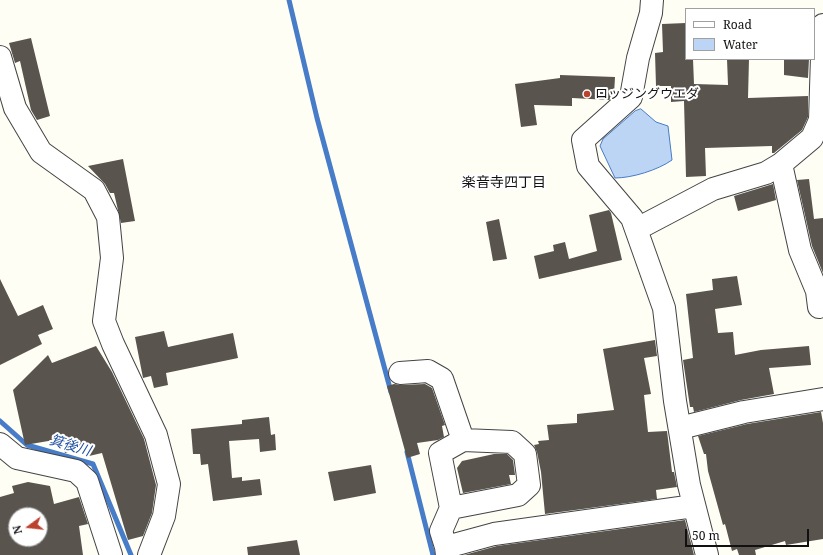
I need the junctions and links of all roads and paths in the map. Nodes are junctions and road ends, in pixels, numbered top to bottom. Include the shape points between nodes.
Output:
1 (652, 0) edge
2 (823, 25) edge
3 (0, 57) edge
4 (781, 164) junction
5 (638, 229) junction
6 (819, 307) dead end
7 (400, 373) dead end
8 (823, 400) edge
9 (680, 428) junction
10 (463, 440) junction
11 (0, 444) edge
12 (694, 506) junction
13 (451, 508) junction
14 (446, 551) edge
15 (111, 555) edge
16 (149, 555) edge
17 (707, 555) edge

1 - 5 street via 631,97 583,140 588,166 632,218
2 - 4 street via 820,120 812,138
3 - 16 street via 15,108 41,152 94,190 108,217 112,258 104,321 156,435 169,484 164,516
4 - 5 street via 766,173 713,189
4 - 6 street via 800,250 817,291
5 - 9 street via 664,308
7 - 10 street via 428,372 442,379
8 - 9 street via 744,412
9 - 12 street
10 - 13 street via 440,453
10 - 13 street via 512,442 525,454 529,485 518,495
11 - 15 street via 17,458 76,471 87,481
12 - 14 street via 494,534
12 - 17 street
13 - 14 street via 441,531

